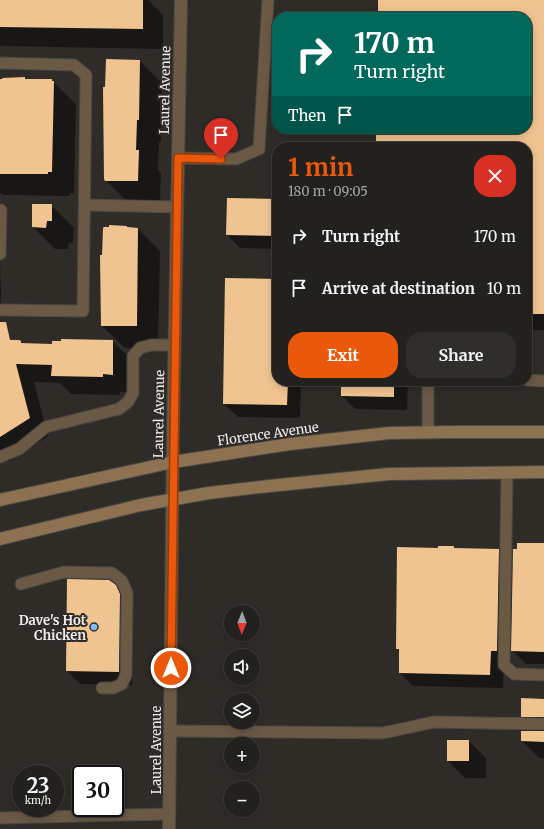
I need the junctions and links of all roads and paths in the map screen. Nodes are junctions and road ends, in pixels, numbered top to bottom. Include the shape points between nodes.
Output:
1 (181, 0) edge
2 (268, 0) edge
3 (0, 63) edge
4 (178, 158) junction
5 (85, 205) junction
6 (177, 207) junction
7 (0, 210) edge
8 (0, 254) edge
9 (0, 310) edge
10 (175, 345) junction
11 (532, 380) edge
12 (544, 380) edge
13 (428, 386) edge
14 (428, 432) junction
15 (544, 432) edge
16 (0, 457) edge
17 (173, 462) junction
18 (507, 472) junction
19 (544, 472) edge
20 (172, 499) junction
21 (0, 500) edge
22 (0, 539) edge
23 (21, 584) dead end
24 (544, 674) edge
25 (102, 688) dead end
26 (544, 724) edge
27 (170, 731) junction
28 (169, 814) junction
29 (0, 818) edge
30 (169, 829) edge

1 - 4 street, Laurel Avenue
2 - 4 lane via 259,149 236,159
3 - 5 lane via 74,65 86,75
4 - 6 street, Laurel Avenue
5 - 6 lane
5 - 9 lane via 83,311
6 - 10 street, Laurel Avenue
7 - 8 lane
10 - 16 lane via 151,345 140,348 133,356 133,393 128,402 119,409 46,427 19,449
10 - 17 street, Laurel Avenue
11 - 12 lane
13 - 14 lane
14 - 15 main road, Florence Avenue
14 - 17 main road, Florence Avenue via 389,433
17 - 20 street, Laurel Avenue
17 - 21 main road, Florence Avenue
18 - 19 main road
18 - 20 main road via 389,474
18 - 24 lane via 504,665 514,674
20 - 22 main road
20 - 27 street, Laurel Avenue
23 - 25 lane via 64,572 112,573 122,581 127,593 126,675 122,684 113,688
26 - 27 lane via 434,722 383,733
27 - 28 street, Laurel Avenue
28 - 29 lane
28 - 30 street, Laurel Avenue

